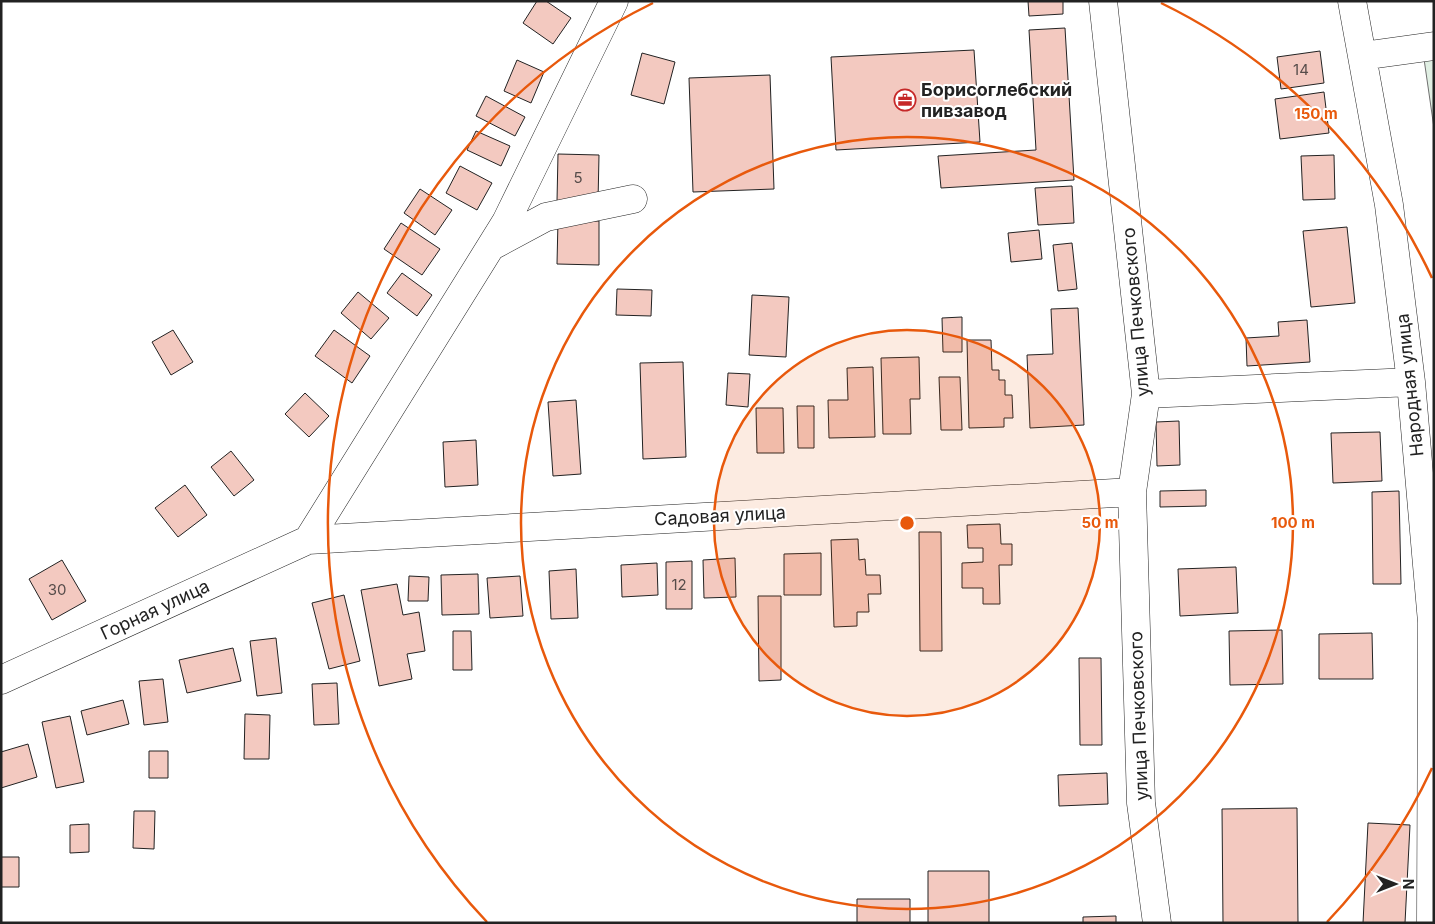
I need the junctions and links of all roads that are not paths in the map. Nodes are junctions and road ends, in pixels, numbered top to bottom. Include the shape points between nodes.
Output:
1 (614, 1) edge
2 (1103, 1) edge
3 (1352, 1) edge
4 (1434, 46) edge
5 (1362, 56) junction
6 (633, 199) dead end
7 (490, 247) junction
8 (1411, 382) junction
9 (1146, 394) junction
10 (1132, 492) junction
11 (308, 540) junction
12 (1433, 622) edge
13 (1, 680) edge
14 (1157, 923) edge
15 (1431, 923) edge

1 - 7 street via 506,222
2 - 9 street, улица Печковского
3 - 5 street, Народная улица
4 - 5 street
5 - 8 street, Народная улица via 1389,205
6 - 7 street via 546,217
7 - 11 street
8 - 9 street
8 - 12 street, Народная улица
9 - 10 street, улица Печковского
10 - 11 street, Садовая улица
10 - 14 street, улица Печковского via 1141,803
11 - 13 street, Горная улица
12 - 15 street, Народная улица

